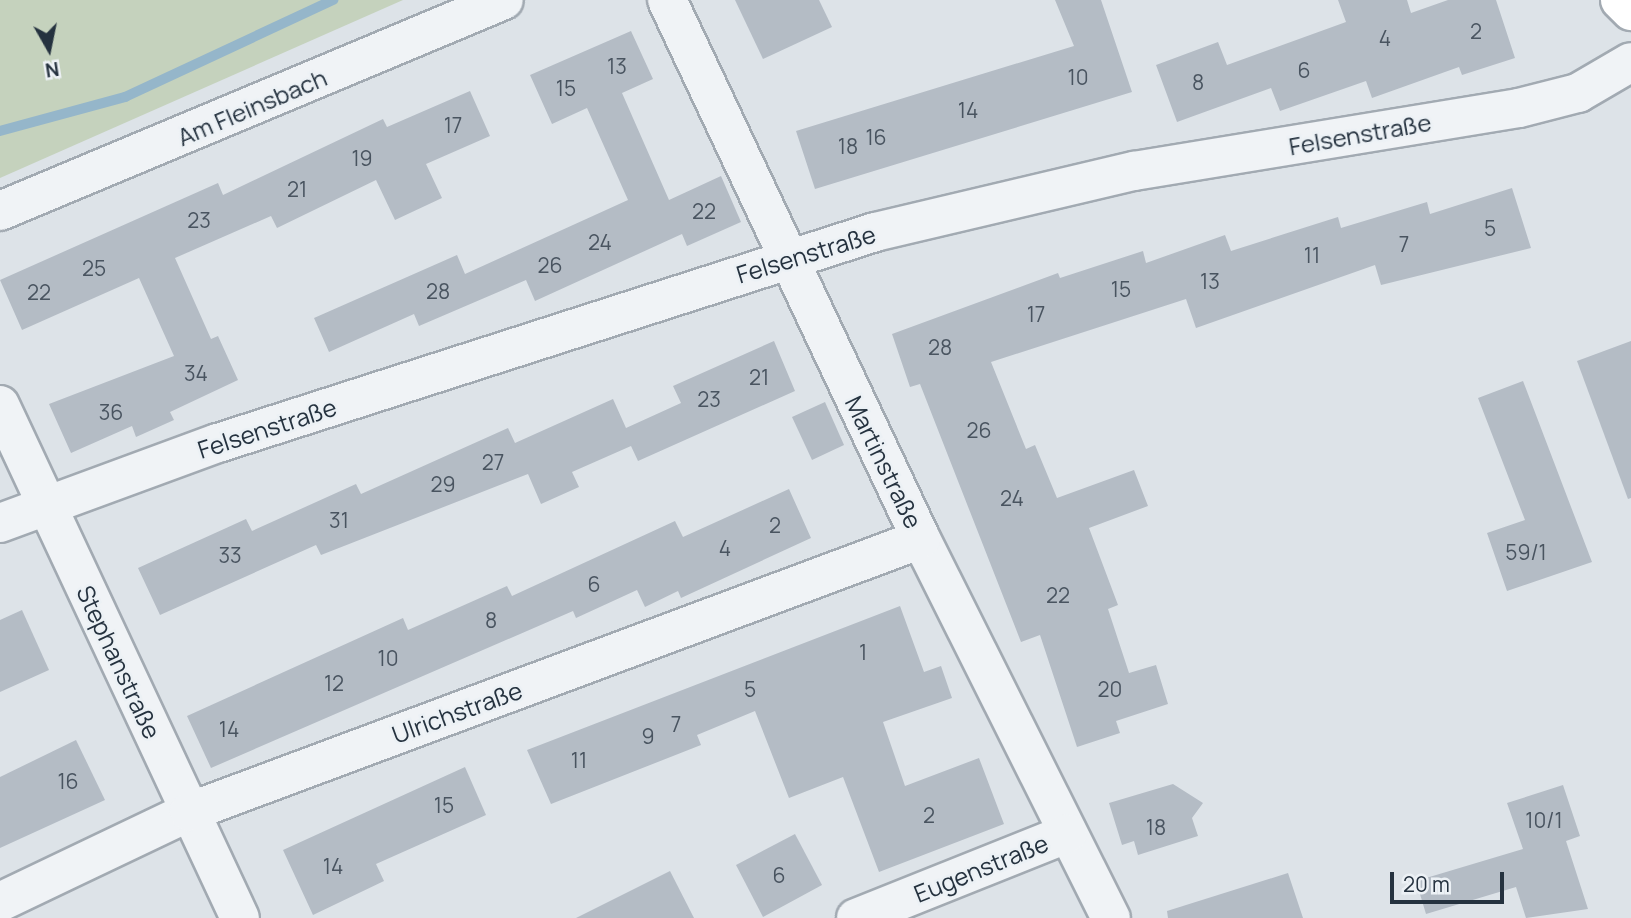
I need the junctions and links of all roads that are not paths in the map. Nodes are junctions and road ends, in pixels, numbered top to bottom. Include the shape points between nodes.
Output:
1 (504, 0) edge
2 (667, 0) edge
3 (1619, 0) edge
4 (1631, 11) edge
5 (1631, 62) edge
6 (0, 211) edge
7 (788, 259) junction
8 (0, 405) edge
9 (45, 503) junction
10 (0, 523) edge
11 (921, 539) junction
12 (189, 812) junction
13 (1068, 833) junction
14 (0, 902) edge
15 (240, 918) edge
16 (856, 918) edge
17 (1111, 918) edge

1 - 6 street, Am Fleinsbach
2 - 7 street, Martinstraße
3 - 4 main road
5 - 7 street, Felsenstraße via 1578,93 1530,106 1134,171 956,210
7 - 9 street, Felsenstraße
7 - 11 street, Martinstraße
8 - 9 street, Stephanstraße
9 - 10 street, Felsenstraße
9 - 12 street, Stephanstraße
11 - 12 street, Ulrichstraße
11 - 13 street, Martinstraße
12 - 14 street, Ulrichstraße
12 - 15 street, Stephanstraße
13 - 16 street, Eugenstraße
13 - 17 street, Martinstraße

